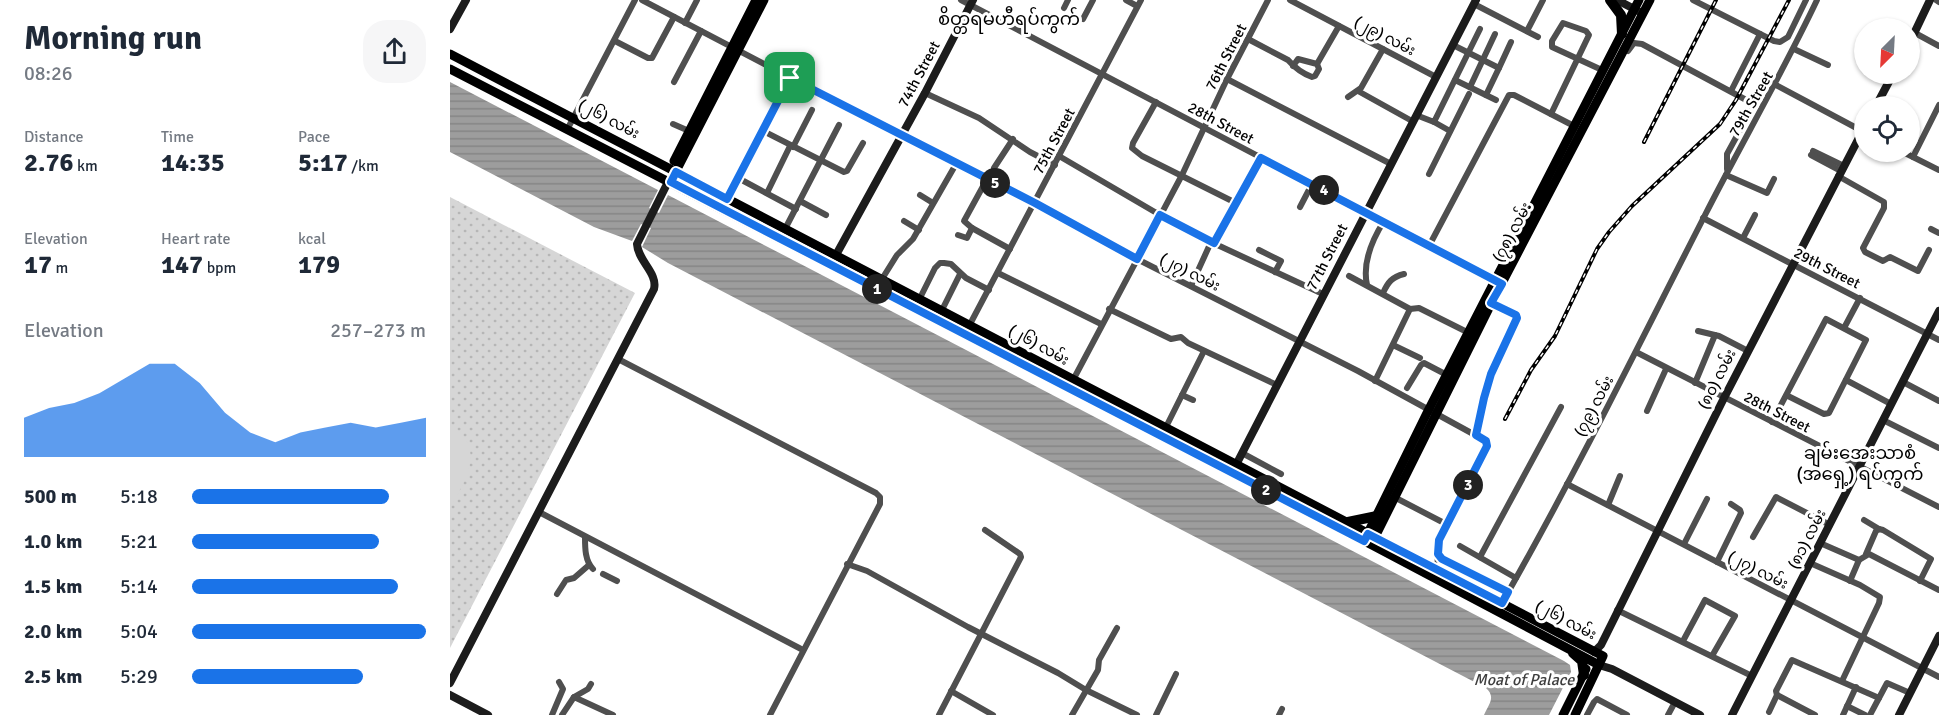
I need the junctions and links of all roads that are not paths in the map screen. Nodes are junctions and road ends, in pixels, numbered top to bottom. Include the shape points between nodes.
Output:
1 (466, 0) edge
2 (635, 0) edge
3 (642, 0) edge
4 (697, 0) edge
5 (756, 0) edge
6 (764, 0) edge
7 (961, 0) edge
8 (1068, 0) edge
9 (1093, 0) edge
10 (1126, 0) edge
11 (1268, 0) edge
12 (1290, 0) edge
13 (1543, 0) edge
14 (1610, 0) edge
15 (1617, 0) edge
16 (1650, 0) edge
17 (1693, 0) edge
18 (1817, 0) edge
19 (1930, 0) edge
20 (972, 2) edge
21 (1475, 2) edge
22 (1805, 2) edge
23 (1139, 3) edge
24 (1639, 7) edge
25 (1064, 8) dead end
26 (674, 17) junction
27 (1083, 19) dead end
28 (1920, 21) edge
29 (685, 23) junction
30 (1339, 26) junction
31 (450, 29) edge
32 (1480, 29) dead end
33 (701, 31) junction
34 (1527, 31) junction
35 (1495, 34) dead end
36 (1622, 34) junction
37 (1760, 34) junction
38 (1920, 36) edge
39 (1538, 37) dead end
40 (1248, 39) junction
41 (615, 41) junction
42 (1511, 42) dead end
43 (1453, 45) junction
44 (1939, 46) edge
45 (735, 49) junction
46 (1383, 49) junction
47 (1794, 49) junction
48 (1469, 52) junction
49 (450, 54) edge
50 (1578, 59) junction
51 (1483, 60) junction
52 (1317, 64) junction
53 (1828, 65) dead end
54 (1293, 66) junction
55 (1500, 68) junction
56 (450, 69) edge
57 (1602, 70) junction
58 (1103, 74) junction
59 (1436, 77) junction
60 (790, 78) junction
61 (1227, 79) junction
62 (1455, 80) junction
63 (674, 82) dead end
64 (1776, 85) junction
65 (1469, 90) junction
66 (1358, 91) junction
67 (1731, 91) junction
68 (925, 93) junction
69 (1486, 95) junction
70 (1601, 95) junction
71 (1348, 97) dead end
72 (1496, 100) dead end
73 (1156, 102) junction
74 (1939, 105) edge
75 (812, 110) dead end
76 (1551, 114) junction
77 (573, 118) junction
78 (1414, 118) junction
79 (1434, 122) junction
80 (673, 124) dead end
81 (839, 125) dead end
82 (1854, 125) edge
83 (1574, 126) junction
84 (1204, 127) junction
85 (568, 128) junction
86 (688, 131) junction
87 (763, 131) junction
88 (1450, 131) junction
89 (901, 135) junction
90 (1013, 139) junction
91 (863, 143) dead end
92 (1920, 143) edge
93 (792, 146) junction
94 (1854, 148) edge
95 (1812, 153) dead end
96 (1059, 156) junction
97 (1261, 158) junction
98 (1920, 160) edge
99 (821, 161) junction
100 (956, 164) junction
101 (1391, 164) junction
102 (1055, 165) junction
103 (994, 168) dead end
104 (673, 170) junction
105 (1939, 170) edge
106 (1841, 171) junction
107 (1726, 173) junction
108 (1429, 174) dead end
109 (1182, 175) junction
110 (738, 178) junction
111 (987, 179) junction
112 (1774, 179) dead end
113 (1312, 184) junction
114 (666, 185) junction
115 (767, 193) junction
116 (1767, 193) junction
117 (920, 195) dead end
118 (727, 199) junction
119 (1763, 200) dead end
120 (800, 201) junction
121 (933, 203) junction
122 (1035, 203) junction
123 (1236, 203) junction
124 (1300, 207) dead end
125 (796, 209) junction
126 (1365, 211) junction
127 (826, 215) dead end
128 (1160, 215) junction
129 (1755, 215) dead end
130 (1703, 218) junction
131 (904, 221) dead end
132 (1384, 221) junction
133 (972, 228) junction
134 (785, 229) junction
135 (1931, 229) dead end
136 (919, 230) junction
137 (1939, 233) edge
138 (958, 235) dead end
139 (1743, 238) junction
140 (1212, 243) junction
141 (1429, 246) junction
142 (1010, 249) junction
143 (1258, 250) dead end
144 (1929, 250) dead end
145 (836, 255) junction
146 (1137, 259) junction
147 (1792, 264) junction
148 (1275, 272) junction
149 (998, 273) junction
150 (960, 274) junction
151 (1404, 274) dead end
152 (1349, 276) dead end
153 (882, 279) junction
154 (1498, 282) junction
155 (1367, 285) junction
156 (1191, 286) junction
157 (989, 290) junction
158 (1383, 293) junction
159 (1323, 294) junction
160 (920, 298) junction
161 (1860, 298) junction
162 (1491, 303) junction
163 (942, 309) junction
164 (1109, 309) junction
165 (1410, 309) junction
166 (1939, 311) edge
167 (970, 324) junction
168 (1101, 324) junction
169 (1844, 328) junction
170 (1698, 331) dead end
171 (1470, 333) junction
172 (965, 334) junction
173 (1927, 334) junction
174 (1715, 335) junction
175 (1939, 340) edge
176 (1299, 342) junction
177 (1393, 345) junction
178 (1204, 351) junction
179 (1748, 351) junction
180 (1636, 352) junction
181 (1420, 358) dead end
182 (618, 359) junction
183 (1666, 369) junction
184 (1447, 375) junction
185 (1846, 380) junction
186 (1374, 381) junction
187 (1903, 382) junction
188 (1695, 383) junction
189 (1071, 384) junction
190 (1277, 385) junction
191 (1407, 388) dead end
192 (1182, 395) junction
193 (1786, 395) junction
194 (1724, 398) junction
195 (1193, 400) dead end
196 (1939, 401) edge
197 (1892, 404) junction
198 (1560, 407) dead end
199 (1647, 411) dead end
200 (1432, 413) junction
201 (1883, 420) junction
202 (1772, 422) junction
203 (1166, 426) junction
204 (1476, 435) junction
205 (1939, 448) edge
206 (1242, 453) junction
207 (1237, 463) junction
208 (1859, 468) junction
209 (1281, 474) dead end
210 (1620, 476) dead end
211 (1567, 484) junction
212 (1394, 497) junction
213 (1707, 499) dead end
214 (1731, 504) dead end
215 (1608, 505) junction
216 (1939, 507) edge
217 (539, 512) junction
218 (1377, 516) junction
219 (1864, 520) dead end
220 (1347, 522) junction
221 (1448, 525) junction
222 (1830, 525) junction
223 (1879, 529) junction
224 (985, 530) dead end
225 (1657, 531) junction
226 (585, 537) junction
227 (1753, 537) dead end
228 (1369, 539) junction
229 (1684, 543) junction
230 (1820, 543) junction
231 (1460, 546) dead end
232 (1866, 554) junction
233 (1439, 556) junction
234 (1480, 557) junction
235 (1859, 560) junction
236 (1717, 562) junction
237 (1810, 563) junction
238 (847, 564) junction
239 (1437, 570) junction
240 (603, 574) dead end
241 (1516, 578) junction
242 (617, 581) dead end
243 (1850, 581) junction
244 (1920, 581) junction
245 (1939, 590) edge
246 (1508, 592) junction
247 (557, 594) dead end
248 (1791, 600) junction
249 (1502, 603) junction
250 (1617, 610) junction
251 (1117, 628) dead end
252 (975, 631) junction
253 (1939, 636) edge
254 (1863, 637) junction
255 (1683, 641) junction
256 (803, 650) junction
257 (1573, 653) junction
258 (1597, 656) junction
259 (1712, 656) junction
260 (1922, 668) junction
261 (1176, 675) dead end
262 (1584, 675) junction
263 (1752, 676) junction
264 (1939, 677) edge
265 (1842, 681) junction
266 (559, 682) dead end
267 (450, 683) edge
268 (591, 684) dead end
269 (1856, 687) junction
270 (1086, 690) junction
271 (951, 692) junction
272 (1910, 693) junction
273 (450, 695) edge
274 (1777, 695) junction
275 (573, 697) junction
276 (1879, 698) junction
277 (1676, 702) junction
278 (1847, 706) junction
279 (1769, 712) dead end
280 (488, 715) edge
281 (552, 715) edge
282 (562, 715) edge
283 (613, 715) edge
284 (770, 715) edge
285 (939, 715) edge
286 (993, 715) edge
287 (1072, 715) edge
288 (1137, 715) edge
289 (1156, 715) edge
290 (1563, 715) edge
291 (1575, 715) edge
292 (1587, 715) edge
293 (1627, 715) edge
294 (1668, 715) edge
295 (1700, 715) edge
296 (1732, 715) edge
297 (1815, 715) edge
298 (1843, 715) edge
299 (1865, 715) edge
300 (1870, 715) edge
301 (1899, 715) edge

1 - 31 street
2 - 41 street
3 - 26 street, (၂၇) လမ်း
4 - 29 street
5 - 45 main road
6 - 45 main road
7 - 20 street, 28th Street
8 - 25 street
9 - 27 street
10 - 23 street
11 - 40 street, 76th Street
12 - 30 street, (၂၉) လမ်း
13 - 34 street
14 - 36 highway via 1621,15
15 - 24 street
16 - 24 main road, (၇၈) လမ်း
17 - 37 street
18 - 47 street, 79th Street
19 - 28 street
20 - 58 street, 28th Street
20 - 68 street, 74th Street
21 - 34 street
21 - 43 street, 77th Street
22 - 37 street via 1783,41
23 - 58 street, 75th Street
24 - 36 main road, (၇၈) လမ်း
24 - 70 main road, (၇၈) လမ်း
26 - 29 street, (၂၇) လမ်း
26 - 41 street via 652,58
29 - 33 street, (၂၇) လမ်း
30 - 46 street, (၂၉) လမ်း
30 - 52 street
32 - 48 street
33 - 45 street, (၂၇) လမ်း
33 - 63 street
34 - 39 street
35 - 51 street
36 - 57 main road, (၇၈) လမ်း
37 - 67 street
38 - 44 street
40 - 54 street
40 - 61 street, 76th Street
41 - 77 street
42 - 55 street
43 - 48 street
43 - 59 street, 77th Street
45 - 60 street, (၂၇) လမ်း
45 - 86 main road
45 - 104 main road
46 - 59 street, (၂၉) လမ်း
46 - 66 street
47 - 53 street
47 - 64 street, 79th Street
48 - 51 street
48 - 62 street
49 - 77 main road, (၂၆) လမ်း
50 - 50 street via 1552,47 1563,23 1588,33
50 - 57 street
50 - 76 street
51 - 55 street
51 - 65 street
52 - 54 street via 1298,59
52 - 54 street via 1319,69 1314,78
55 - 69 street
56 - 85 main road, (၂၆) လမ်း
57 - 83 main road, (၇၈) လမ်း
58 - 73 street, 28th Street
58 - 96 street, 75th Street
59 - 78 street, 77th Street
60 - 87 street
60 - 89 street, (၂၇) လမ်း
61 - 84 street, 76th Street
61 - 101 street
62 - 65 street
62 - 79 street
64 - 82 street
64 - 107 street, 79th Street
65 - 69 street
65 - 88 street
66 - 71 street
66 - 78 street
67 - 70 street via 1639,42 1632,45
67 - 107 street via 1748,100 1751,110 1727,154
68 - 89 street, 74th Street
68 - 90 street
69 - 72 street
70 - 154 main road, (၇၈) လမ်း
73 - 84 street, 28th Street
73 - 109 street via 1132,148
74 - 92 street
75 - 93 street
76 - 83 street
76 - 141 street via 1509,95
77 - 85 street
77 - 104 main road, (၂၆) လမ်း
78 - 79 street
78 - 101 street, 77th Street
79 - 88 street
80 - 86 street
81 - 99 street
83 - 154 main road, (၇၈) လမ်း
84 - 97 street, 28th Street
84 - 109 street, 76th Street
85 - 114 main road, (၂၆) လမ်း
86 - 104 main road
87 - 93 street
87 - 110 street
88 - 108 street
89 - 100 street, (၂၇) လမ်း
89 - 145 street, 74th Street
90 - 102 street
90 - 103 street
91 - 99 street via 847,171
93 - 99 street
93 - 115 street
94 - 106 street, (၈၀) လမ်း
95 - 106 street
96 - 102 street, 75th Street
96 - 128 street
97 - 113 street, 28th Street
97 - 123 street
98 - 105 street
99 - 120 street
100 - 111 street, (၂၇) လမ်း
100 - 121 street
101 - 126 street, 77th Street
102 - 122 street, 75th Street
104 - 114 main road
104 - 118 main road, (၂၆) လမ်း
106 - 144 street via 1884,202 1863,248 1865,252 1883,261 1889,257 1918,271
106 - 147 street, (၈၀) လမ်း
107 - 116 street
107 - 130 street, 79th Street
109 - 123 street
109 - 128 street, 76th Street
110 - 115 street
110 - 118 street
111 - 122 street, (၂၇) လမ်း
111 - 133 street via 964,221
112 - 116 street
113 - 124 street
113 - 126 street, 28th Street
114 - 172 main road, (၂၆) လမ်း
114 - 182 street via 637,244 655,285
115 - 125 street
116 - 119 street
117 - 121 street
118 - 134 main road, (၂၆) လမ်း
120 - 125 street
120 - 127 street
121 - 136 street
122 - 142 street, 75th Street
122 - 146 street, (၂၇) လမ်း
123 - 140 street
125 - 134 street
126 - 132 street, 28th Street
126 - 159 street, 77th Street
128 - 140 street
128 - 146 street, 76th Street
129 - 139 street
130 - 139 street, 29th Street
130 - 180 street, (၇၉) လမ်း
131 - 136 street
132 - 141 street, 28th Street
132 - 155 street via 1364,269
133 - 138 street via 967,238
133 - 142 street
134 - 145 main road, (၂၆) လမ်း
135 - 137 street
136 - 153 street
139 - 147 street, 29th Street
140 - 148 street
140 - 156 street
141 - 154 street, 28th Street
142 - 149 street, 75th Street
143 - 148 street via 1281,261
145 - 153 main road, (၂၆) လမ်း
146 - 156 street, (၂၇) လမ်း
146 - 164 street, 76th Street
147 - 161 street, 29th Street
147 - 179 street, (၈၀) လမ်း
148 - 159 street
149 - 157 street, 75th Street
149 - 168 street
150 - 157 street
150 - 160 street via 951,264 940,263
150 - 163 street
151 - 158 street via 1389,281
152 - 155 street
153 - 160 main road, (၂၆) လမ်း
154 - 162 main road, (၇၈) လမ်း
154 - 171 main road, (၇၈) လမ်း
155 - 158 street
156 - 176 street, (၂၇) လမ်း
157 - 167 street, 75th Street
158 - 165 street
159 - 176 street, 77th Street
160 - 163 main road, (၂၆) လမ်း
161 - 169 street
161 - 173 street, 29th Street
162 - 200 main road, (၇၈) လမ်း
162 - 204 street via 1517,318 1491,374
163 - 167 main road, (၂၆) လမ်း
164 - 168 street, 76th Street
164 - 178 street via 1171,339 1181,337
165 - 171 street via 1419,308
165 - 177 street
166 - 173 street, (၈၁) လမ်း
167 - 172 street, 75th Street
167 - 189 main road, (၂၆) လမ်း
168 - 189 street, 76th Street
169 - 185 street via 1866,340
169 - 193 street via 1826,319
170 - 174 street
171 - 184 main road, (၇၈) လမ်း
172 - 189 main road, (၂၆) လမ်း
173 - 175 street, 29th Street
173 - 187 street, (၈၁) လမ်း
174 - 179 street
174 - 188 street
176 - 186 street, (၂၇) လမ်း
176 - 190 street, 77th Street
177 - 181 street
177 - 186 street
178 - 190 street
178 - 192 street
179 - 194 street, (၈၀) လမ်း
180 - 183 street, 28th Street
180 - 211 street, (၇၉) လမ်း
182 - 217 street
182 - 238 street via 876,493 880,504
183 - 188 street, 28th Street
183 - 199 street
184 - 191 street via 1424,363
184 - 200 main road, (၇၈) လမ်း
185 - 193 street via 1827,414
185 - 197 street
186 - 200 street, (၂၇) လမ်း
187 - 196 street
187 - 197 street, (၈၁) လမ်း
188 - 194 street, 28th Street
189 - 203 main road, (၂၆) လမ်း
189 - 228 main road, (၂၆) လမ်း
190 - 206 street, 77th Street
192 - 195 street
192 - 203 street
193 - 202 street
194 - 202 street, 28th Street
194 - 225 street, (၈၀) လမ်း
197 - 201 street, (၈၁) လမ်း
198 - 234 street
200 - 204 street, (၂၇) လမ်း
200 - 212 main road, (၇၈) လမ်း
200 - 218 main road, (၇၈) လမ်း
201 - 205 street
201 - 208 street, (၈၁) လမ်း
202 - 208 street, 28th Street
203 - 207 main road, (၂၆) လမ်း
204 - 221 street via 1487,446
206 - 207 street, 77th Street
206 - 209 street
207 - 220 main road, (၂၆) လမ်း
208 - 216 street, 28th Street
208 - 222 street, (၈၁) လမ်း
210 - 215 street
211 - 215 street, (၂၇) လမ်း
211 - 241 street, (၇၉) လမ်း
212 - 221 street
212 - 228 main road, (၇၈) လမ်း
213 - 229 street
214 - 236 street via 1741,513
215 - 225 street, (၂၇) လမ်း
217 - 226 street
217 - 267 street
218 - 220 highway
218 - 228 main road, (၇၈) လမ်း
219 - 223 street
220 - 228 main road, (၂၆) လမ်း
221 - 233 street via 1439,540
222 - 227 street via 1776,498
222 - 230 street, (၈၁) လမ်း
223 - 232 street
223 - 244 street via 1931,559
224 - 252 street via 1021,558
225 - 229 street, (၂၇) လမ်း
225 - 250 street, (၈၀) လမ်း
226 - 247 street via 591,567 566,580
226 - 256 street
228 - 239 main road, (၂၆) လမ်း
228 - 257 main road, (၂၆) လမ်း
229 - 236 street, (၂၇) လမ်း
230 - 235 street
230 - 237 street, (၈၁) လမ်း
231 - 234 street
232 - 235 street
232 - 244 street
233 - 239 street
233 - 246 street
234 - 241 street
235 - 243 street
236 - 248 street, (၂၇) လမ်း
237 - 243 street
237 - 248 street, (၈၁) လမ်း
238 - 252 street via 867,571
238 - 256 street
239 - 249 main road, (၂၆) လမ်း
240 - 242 street
241 - 246 street, (၇၉) လမ်း
243 - 254 street via 1880,597
244 - 245 street
246 - 249 street, (၇၉) လမ်း
248 - 254 street, (၂၇) လမ်း
248 - 263 street, (၈၁) လမ်း
249 - 258 main road, (၂၆) လမ်း
250 - 255 street
250 - 258 street, (၈၀) လမ်း
251 - 270 street
252 - 270 street
252 - 271 street
253 - 260 street
254 - 260 street, (၂၇) လမ်း
254 - 265 street
255 - 259 street
255 - 259 street via 1705,600 1735,616
256 - 284 street
257 - 258 main road, (၂၆) လမ်း
257 - 262 highway via 1582,661
258 - 262 main road, (၈၀) လမ်း
258 - 277 street, (၂၆) လမ်း via 1609,667
258 - 291 main road, (၈၀) လမ်း
259 - 263 street
260 - 264 street, (၂၇) လမ်း
260 - 272 street
261 - 289 street
262 - 290 main road, (၈၀) လမ်း
263 - 296 street, (၈၁) လမ်း
265 - 269 street
265 - 274 street via 1792,660
266 - 281 street via 563,689
268 - 275 street
269 - 276 street
269 - 278 street
270 - 287 street
270 - 288 street
271 - 285 street
271 - 286 street
272 - 276 street via 1887,683
272 - 301 street
273 - 280 street
274 - 279 street
274 - 297 street
275 - 282 street
275 - 283 street
276 - 300 street
277 - 294 street
277 - 295 street, (၂၆) လမ်း
278 - 298 street
278 - 299 street
292 - 293 street via 1597,699

